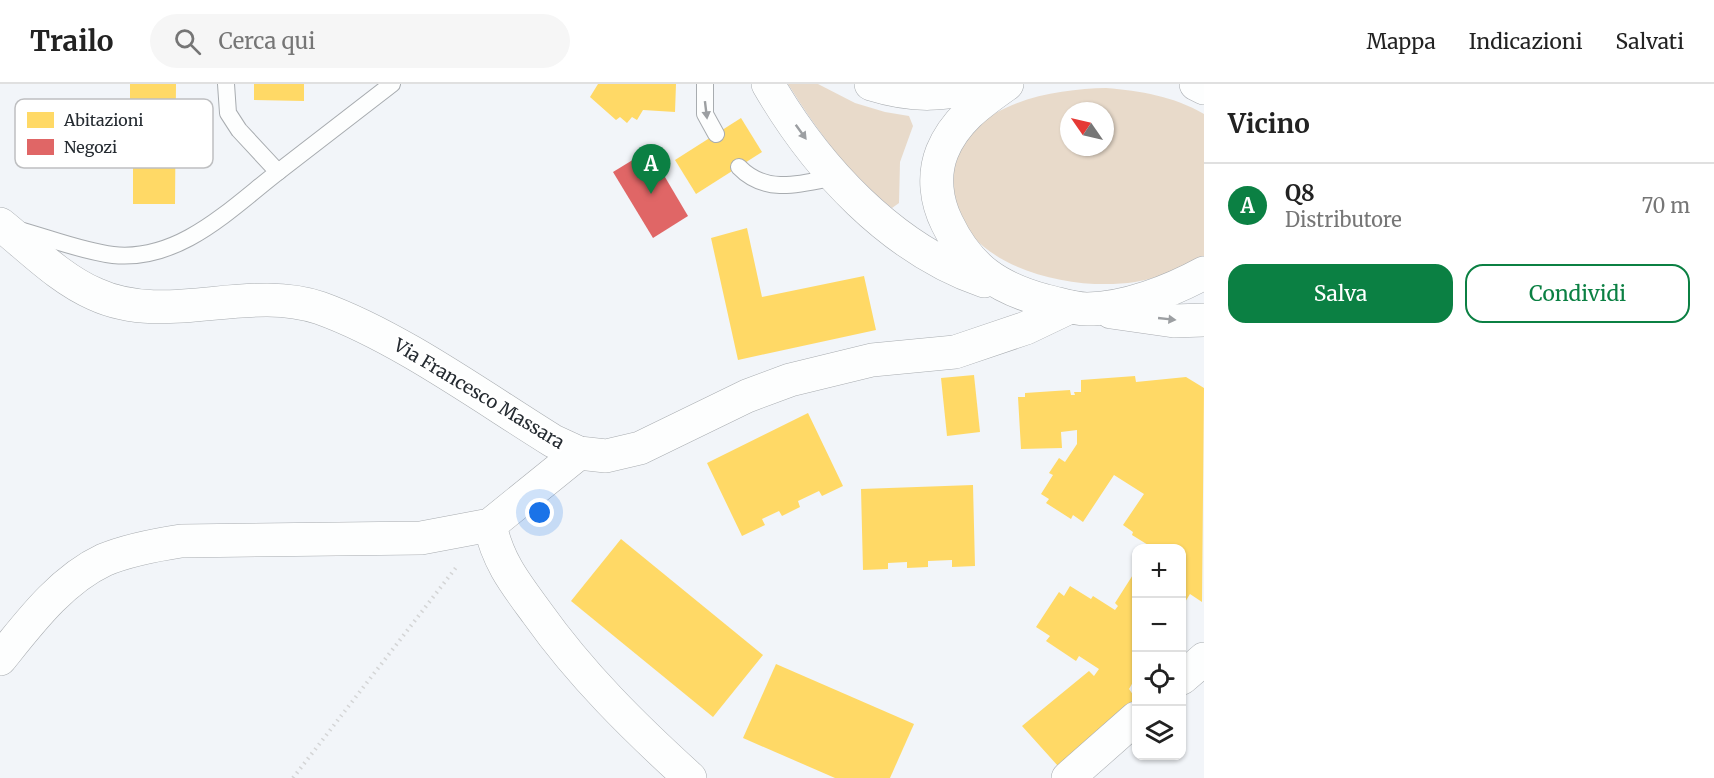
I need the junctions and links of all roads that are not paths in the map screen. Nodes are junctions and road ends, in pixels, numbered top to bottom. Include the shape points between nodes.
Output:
1 (226, 84) edge
2 (392, 84) edge
3 (705, 84) edge
4 (768, 84) edge
5 (871, 84) edge
6 (989, 84) edge
7 (1007, 84) edge
8 (1196, 84) edge
9 (1204, 88) edge
10 (716, 134) dead end
11 (739, 167) dead end
12 (278, 172) junction
13 (835, 177) junction
14 (0, 224) edge
15 (1204, 273) edge
16 (1006, 288) junction
17 (1079, 308) junction
18 (1204, 320) edge
19 (579, 453) junction
20 (490, 525) junction
21 (0, 659) edge
22 (1204, 659) edge
23 (1186, 675) edge
24 (1132, 722) edge
25 (690, 778) edge
26 (1068, 778) edge

1 - 12 lane via 228,113
2 - 12 lane
3 -> 10 lane via 705,114
4 -> 13 street
5 - 6 street via 926,95
7 - 16 street via 974,107 954,129 941,153 937,191 940,209 969,260
8 - 9 street
11 - 13 lane via 776,187
12 - 14 lane via 205,229 149,254 111,255
13 - 16 street via 879,219 939,261
14 - 19 street, Via Francesco Massara via 70,280 95,295 130,305 259,300 320,308 386,338 553,441
15 - 17 street, Via Francesco Massara via 1154,294
16 - 17 street
17 -> 18 street via 1174,321
17 - 19 street, Via Francesco Massara via 955,352 872,360 790,380 747,396 640,448 606,456
19 - 20 street
20 - 21 street via 421,538 181,541 149,546 103,561 71,583 38,612
20 - 25 street via 495,551 507,573 560,646 587,679
22 - 23 street
24 - 26 street

